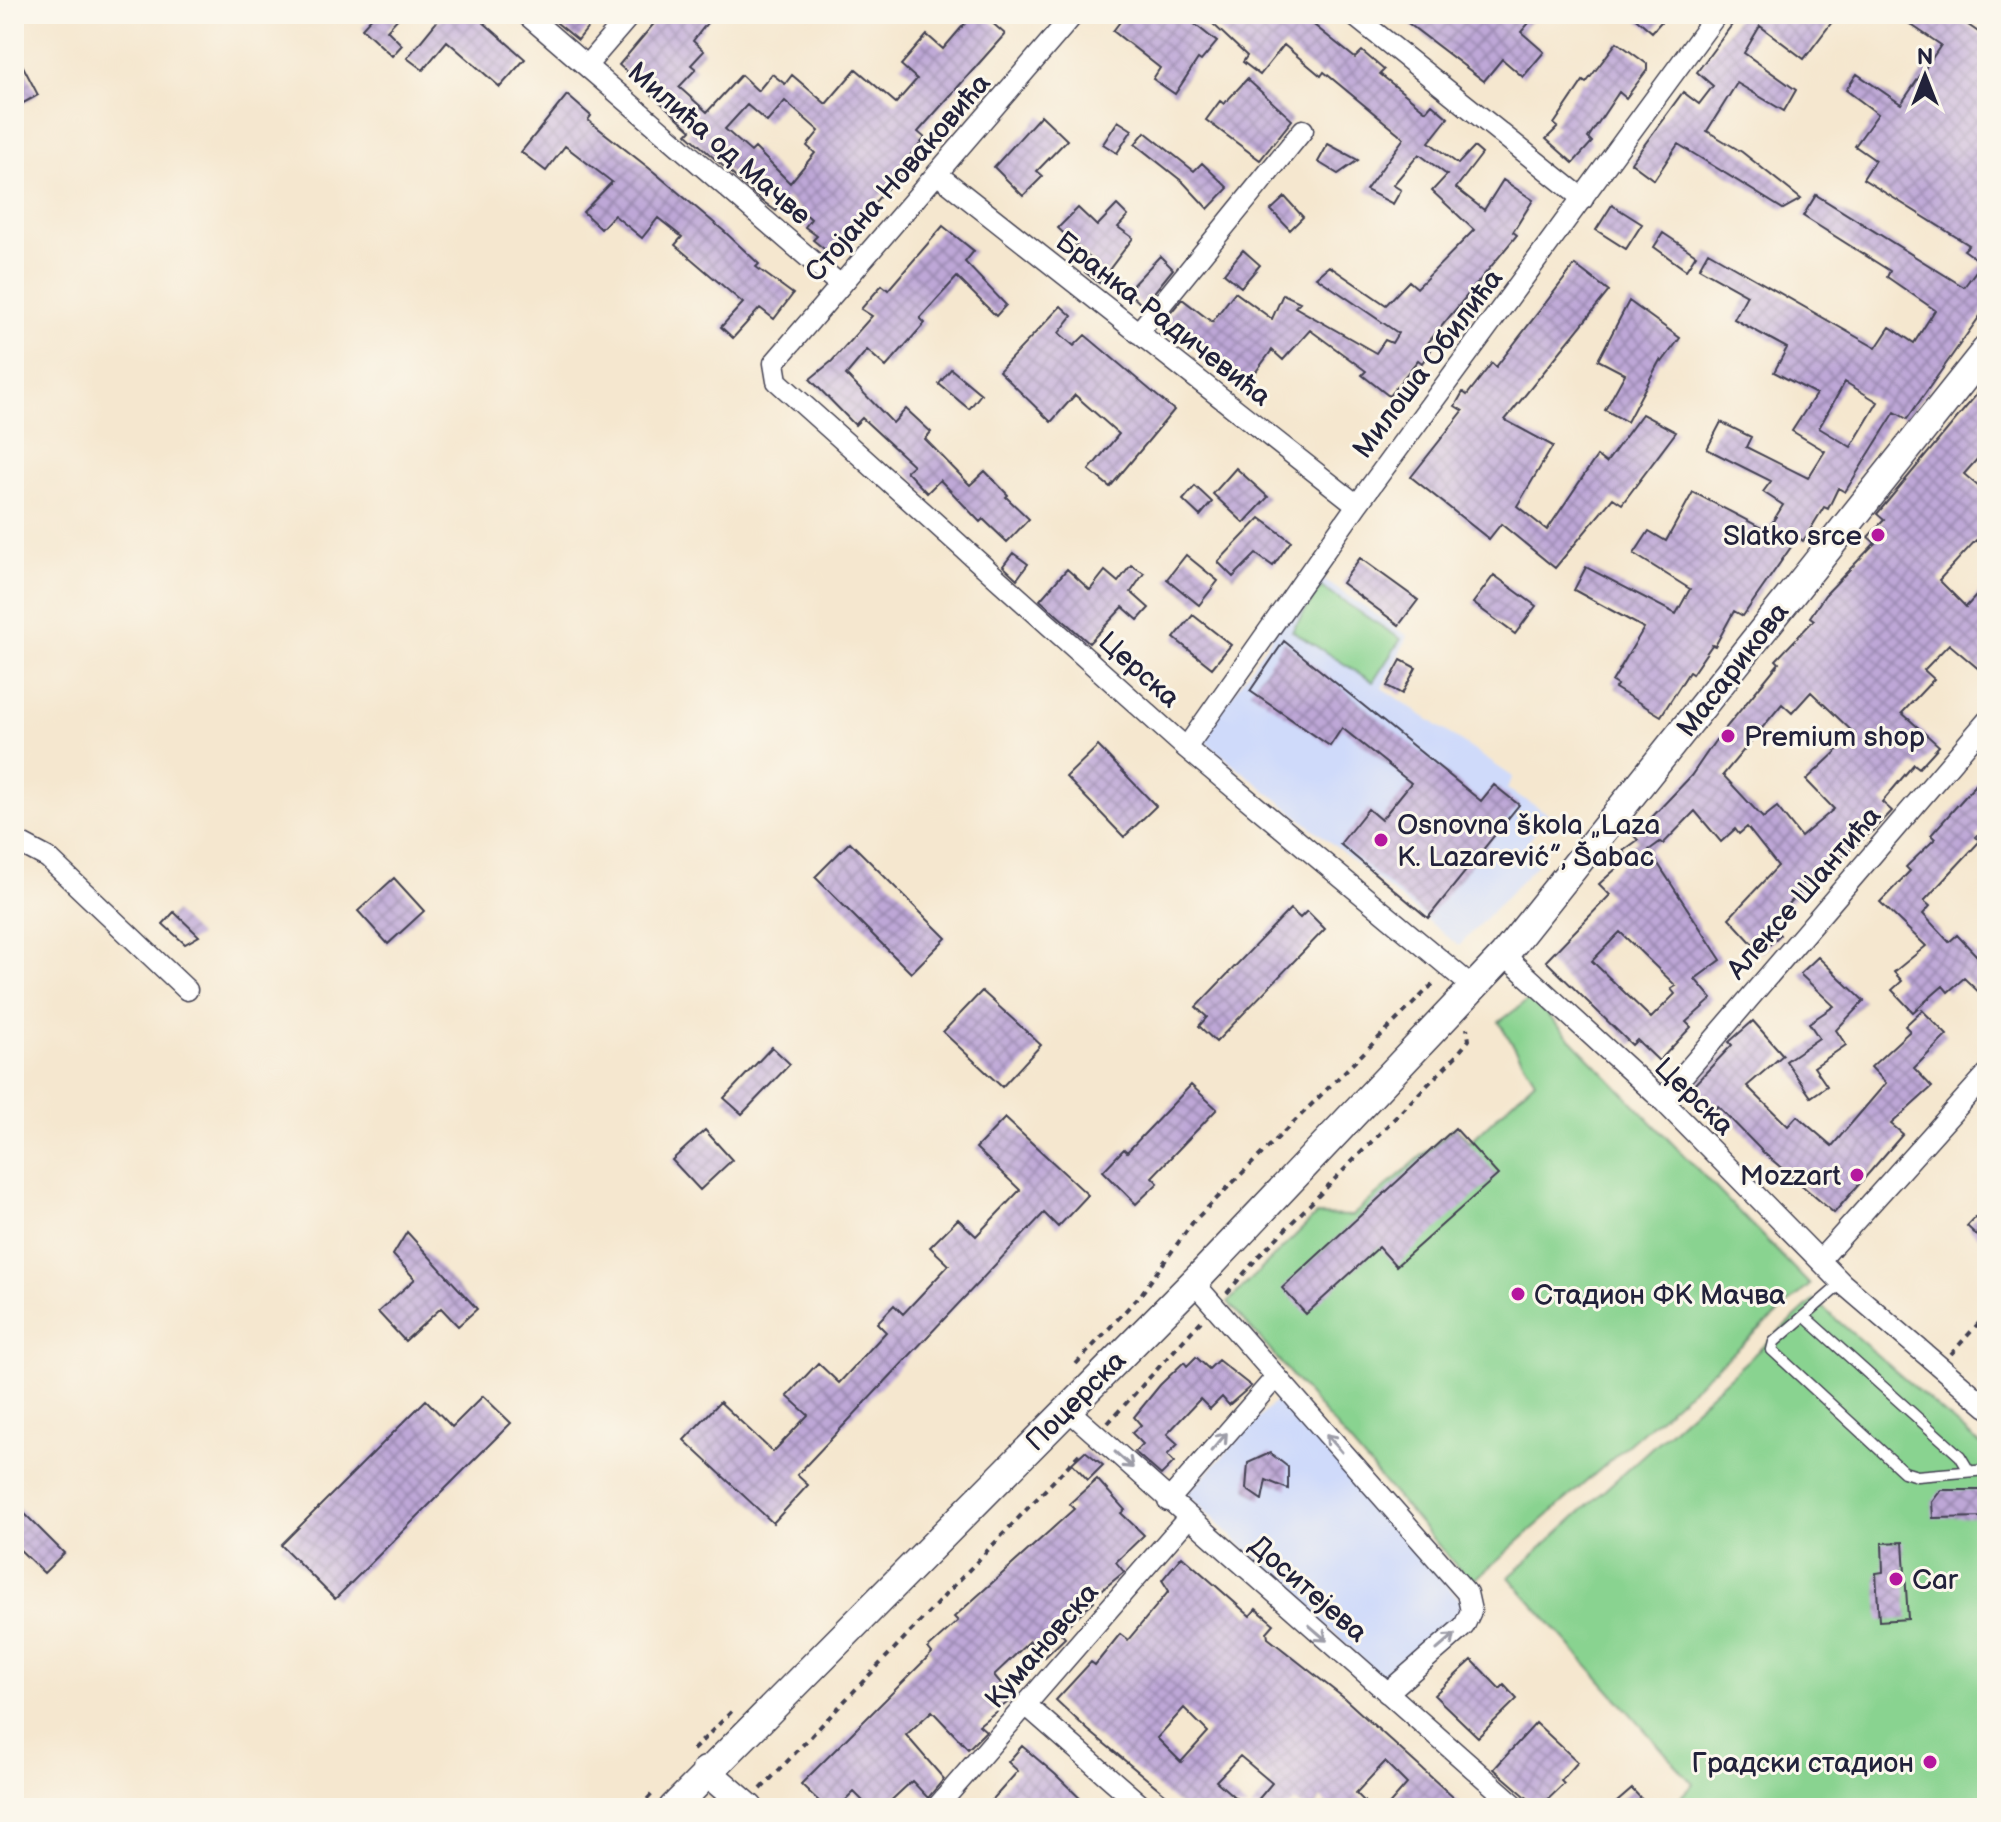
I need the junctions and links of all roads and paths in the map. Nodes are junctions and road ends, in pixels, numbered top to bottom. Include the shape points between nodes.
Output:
1 (526, 14) edge
2 (631, 14) edge
3 (1074, 14) edge
4 (1352, 14) edge
5 (1717, 14) edge
6 (587, 65) junction
7 (1303, 130) dead end
8 (937, 174) junction
9 (1583, 199) junction
10 (839, 284) junction
11 (1138, 333) junction
12 (1987, 349) edge
13 (777, 381) joint
14 (1357, 505) junction
15 (1987, 721) edge
16 (1186, 748) junction
17 (14, 840) edge
18 (1504, 955) junction
19 (1450, 968) junction
20 (1474, 988) junction
21 (187, 990) dead end
22 (1451, 1013) junction
23 (1987, 1074) edge
24 (1662, 1100) junction
25 (1820, 1260) junction
26 (1194, 1283) junction
27 (1842, 1283) junction
28 (1215, 1307) junction
29 (1987, 1314) edge
30 (1804, 1316) junction
31 (1940, 1367) junction
32 (1069, 1371) dead end
33 (1276, 1377) junction
34 (1987, 1407) edge
35 (1066, 1408) junction
36 (1097, 1436) junction
37 (1987, 1470) edge
38 (1969, 1471) junction
39 (1168, 1501) junction
40 (1188, 1518) junction
41 (1387, 1693) junction
42 (1026, 1705) junction
43 (733, 1710) dead end
44 (698, 1762) junction
45 (666, 1797) edge
46 (748, 1806) edge
47 (639, 1808) edge
48 (936, 1808) edge
49 (1144, 1808) edge
50 (1518, 1808) edge

1 - 6 street, Милића од Мачве
2 - 6 street
3 - 8 street, Стојана Новаковића
4 - 9 street
5 - 9 street, Милоша Обилића
6 - 10 street, Милића од Мачве
7 - 11 street
8 - 10 street, Стојана Новаковића
8 - 11 street, Бранка Радичевића
9 - 14 street, Милоша Обилића
10 - 13 street, Стојана Новаковића via 774,363
11 - 14 street, Бранка Радичевића
12 - 18 main road, Масарикова
13 - 16 street, Церска
14 - 16 street, Милоша Обилића
15 - 24 street, Алексе Шантића
16 - 19 street, Церска
17 - 21 street via 48,858
18 - 20 main road, Масарикова
18 - 24 street, Церска
19 - 20 street, Церска
19 - 32 path via 1193,1222 1142,1293
20 - 22 main road, Поцерска
22 - 26 main road, Поцерска
22 - 28 path via 1469,1032 1469,1040
23 - 25 street
24 - 25 street, Церска
25 - 27 street, Церска
26 - 28 street
26 - 35 main road, Поцерска
27 - 30 lane
27 - 31 street, Церска
28 - 33 street
28 - 36 path
29 - 31 path
30 - 38 lane via 1960,1456
30 - 38 lane via 1774,1342 1772,1350 1783,1362 1904,1472 1917,1476
31 - 34 street, Церска
39 -> 33 street
41 -> 33 street via 1464,1626 1470,1601
35 - 36 street, Доситејева
35 - 44 main road, Поцерска
36 -> 39 street, Доситејева
36 - 46 path
37 - 38 lane
39 - 40 street, Доситејева
40 -> 41 street, Доситејева
40 - 42 street, Кумановска
41 - 50 street, Доситејева
42 - 48 street, Кумановска
42 - 49 street
43 - 44 path
44 - 45 main road, Поцерска
44 - 46 main road
45 - 47 path

